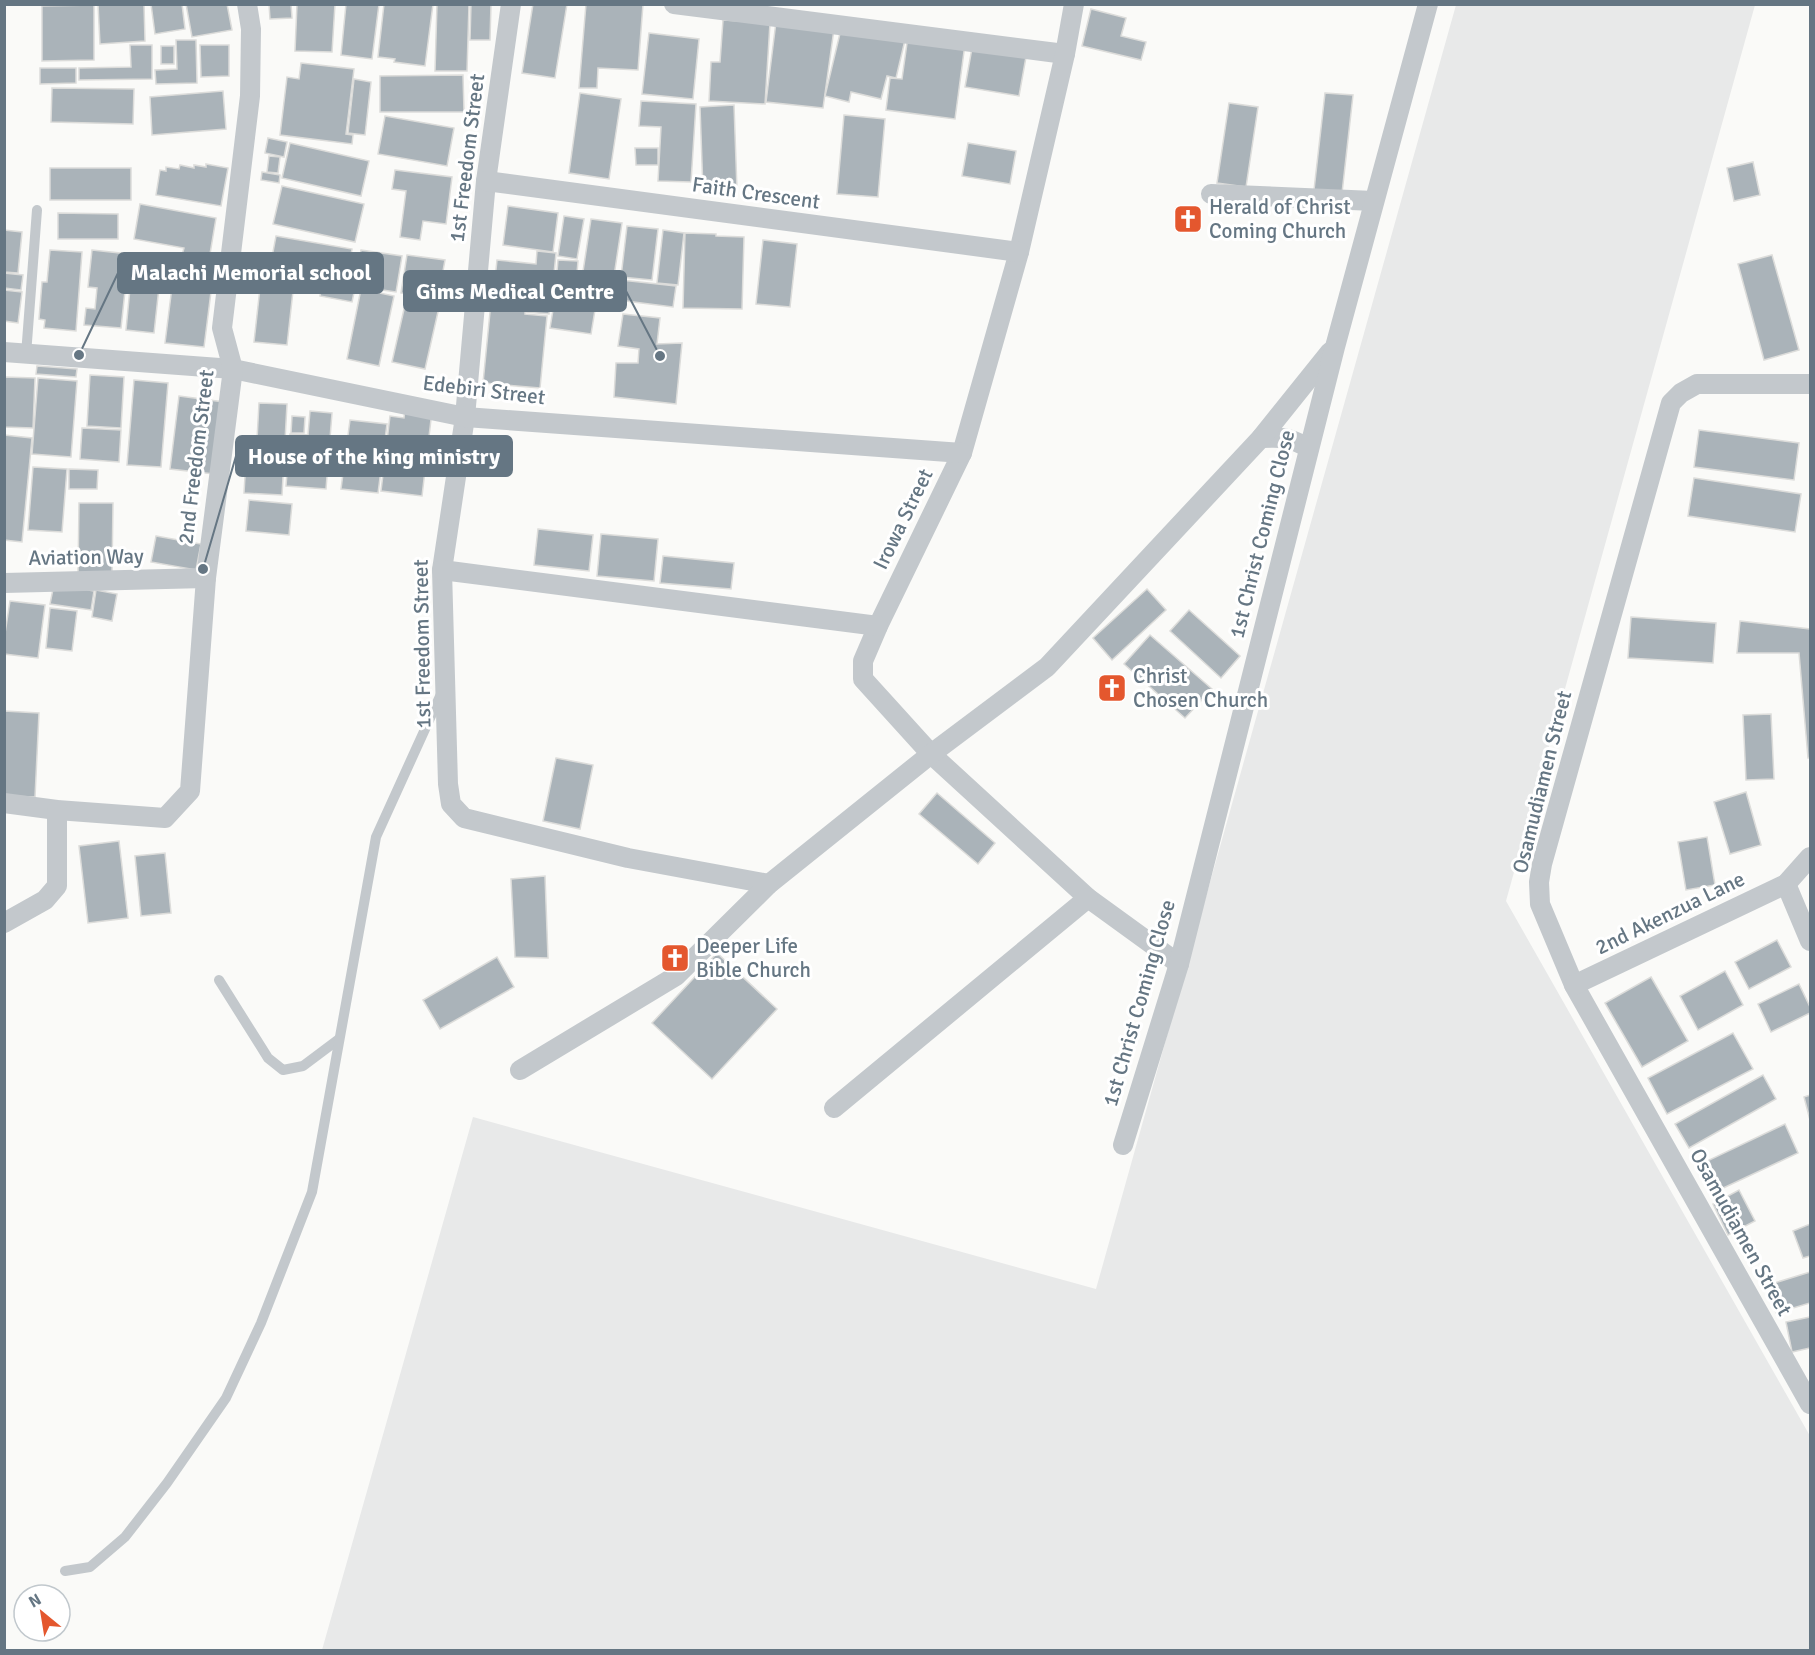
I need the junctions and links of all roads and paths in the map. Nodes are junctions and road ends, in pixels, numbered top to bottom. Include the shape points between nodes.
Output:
1 (248, 4) edge
2 (511, 4) edge
3 (674, 4) edge
4 (1074, 4) edge
5 (1428, 4) edge
6 (1065, 54) junction
7 (486, 181) junction
8 (1211, 194) dead end
9 (1374, 201) junction
10 (37, 210) dead end
11 (1019, 252) junction
12 (1335, 347) junction
13 (4, 352) edge
14 (26, 355) junction
15 (232, 369) junction
16 (1810, 384) edge
17 (465, 417) junction
18 (1261, 438) junction
19 (1309, 448) junction
20 (962, 453) junction
21 (442, 570) junction
22 (206, 578) junction
23 (4, 583) edge
24 (878, 626) junction
25 (445, 686) junction
26 (931, 754) junction
27 (4, 803) edge
28 (57, 810) junction
29 (1810, 857) edge
30 (769, 884) junction
31 (1786, 884) junction
32 (1088, 898) junction
33 (4, 922) edge
34 (1810, 941) edge
35 (1179, 964) junction
36 (219, 980) dead end
37 (1574, 985) junction
38 (339, 1039) junction
39 (520, 1070) dead end
40 (834, 1108) dead end
41 (1123, 1145) dead end
42 (1810, 1404) edge
43 (65, 1571) dead end

1 - 15 street, 2nd Freedom Street via 250,96 222,328
2 - 7 street, 1st Freedom Street
3 - 6 street
4 - 6 street, Irowa Street
5 - 9 street, 1st Christ Coming Close
6 - 11 street, Irowa Street
7 - 11 street, Faith Crescent
7 - 17 street, 1st Freedom Street
8 - 9 street
9 - 12 street, 1st Christ Coming Close
10 - 14 lane
11 - 20 street, Irowa Street
12 - 18 street
12 - 19 street, 1st Christ Coming Close
13 - 14 street, Edebiri Street
14 - 15 street, Edebiri Street
15 - 17 street, Edebiri Street
15 - 22 street, 2nd Freedom Street
16 - 37 street, Osamudiamen Street via 1697,384 1671,403 1539,882 1540,904
17 - 20 street, Edebiri Street
17 - 21 street, 1st Freedom Street
18 - 19 street via 1282,437
18 - 26 street via 1047,667
19 - 35 street, 1st Christ Coming Close
20 - 24 street, Irowa Street
21 - 24 street
21 - 25 street, 1st Freedom Street
22 - 23 street, Aviation Way
22 - 28 street, 2nd Freedom Street via 190,791 165,818
24 - 26 street, Irowa Street via 863,661 863,679
25 - 30 street, 1st Freedom Street via 448,784 451,804 464,818 628,858
25 - 38 lane via 376,837
26 - 30 street
26 - 32 street, Irowa Street
27 - 28 street
28 - 33 street via 57,886 45,900
29 - 31 street, 2nd Akenzua Lane
30 - 39 street via 676,976
31 - 34 street
31 - 37 street, 2nd Akenzua Lane
32 - 35 street, Irowa Street
32 - 40 street
35 - 41 street, 1st Christ Coming Close
36 - 38 lane via 268,1058 283,1070 303,1066
37 - 42 street, Osamudiamen Street
38 - 43 lane via 312,1192 261,1323 226,1398 125,1537 90,1567

